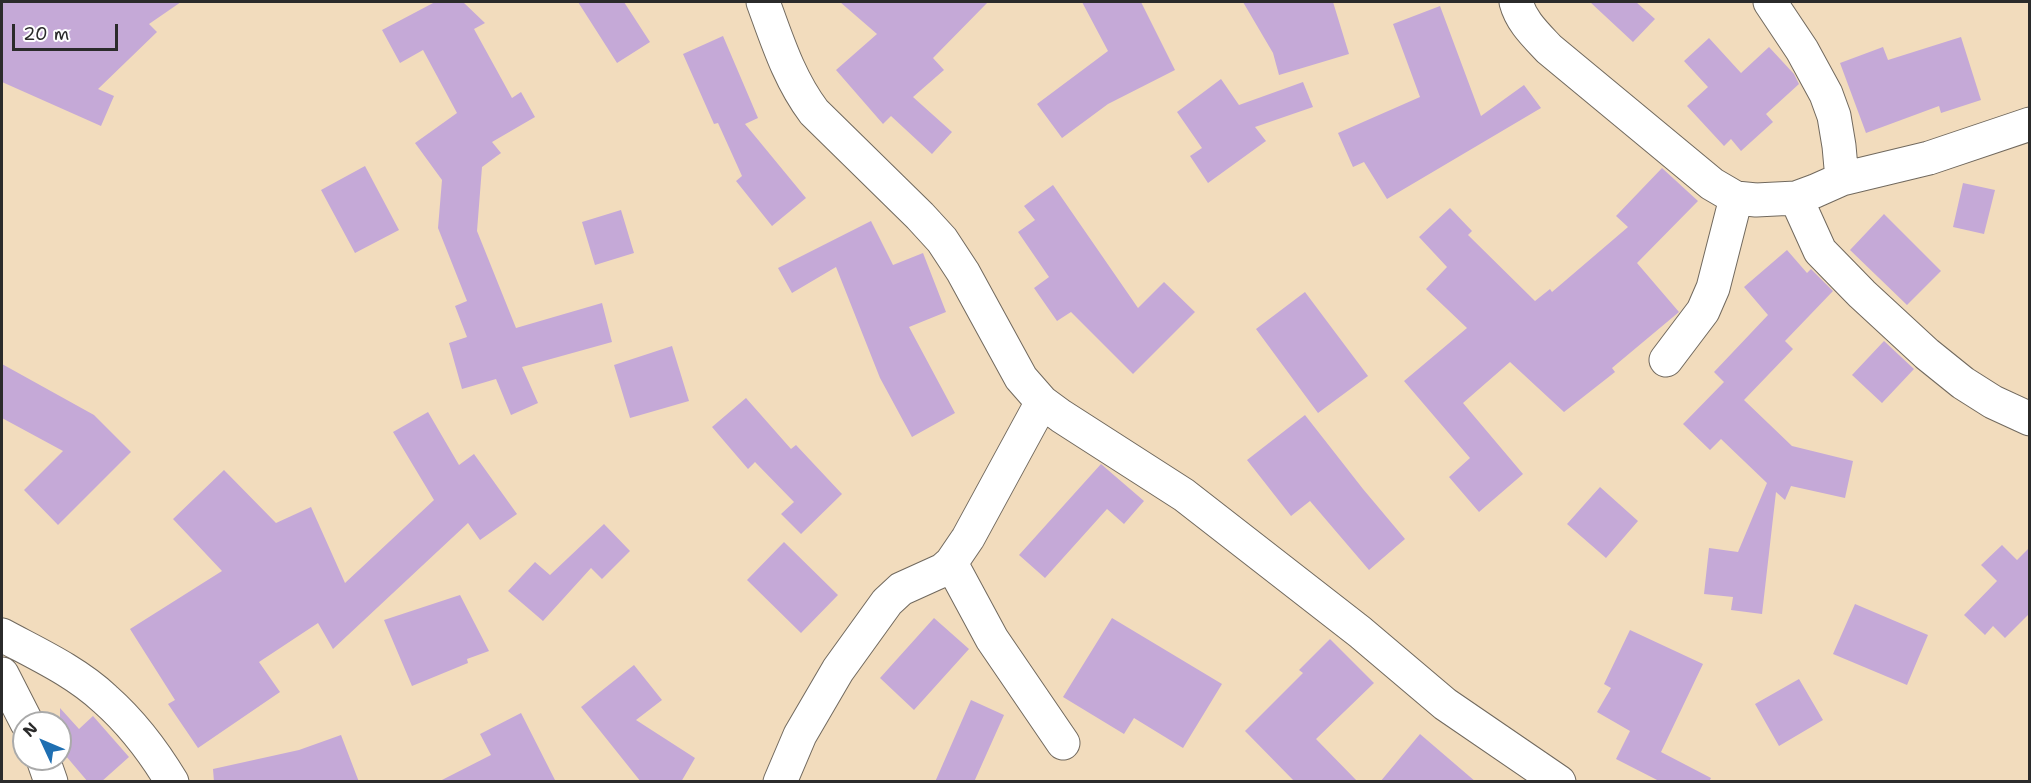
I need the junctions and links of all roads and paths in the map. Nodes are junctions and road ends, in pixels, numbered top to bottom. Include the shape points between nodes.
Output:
1 (763, 2) edge
2 (1516, 2) edge
3 (1770, 2) edge
4 (2030, 124) edge
5 (1842, 179) junction
6 (1736, 198) junction
7 (1796, 198) junction
8 (1666, 360) dead end
9 (1042, 402) junction
10 (2030, 419) edge
11 (951, 563) junction
12 (2, 635) edge
13 (2, 675) edge
14 (21, 711) edge
15 (1063, 743) dead end
16 (172, 782) edge
17 (780, 782) edge
18 (1559, 782) edge

1 - 9 street via 801,95 942,240 1021,378
2 - 6 street via 1527,26 1549,49 1712,184
3 - 5 street via 1826,94 1834,116
4 - 5 street via 1929,158
5 - 7 street
6 - 7 street
6 - 8 street via 1713,288 1703,310
7 - 10 street via 1820,251 1862,294 1963,383
9 - 11 street
9 - 18 street via 1184,495 1360,632 1445,704
11 - 15 street via 992,639
11 - 17 street via 901,589 887,602 838,670 800,735
12 - 16 street via 58,666 104,698 131,726
13 - 14 street

